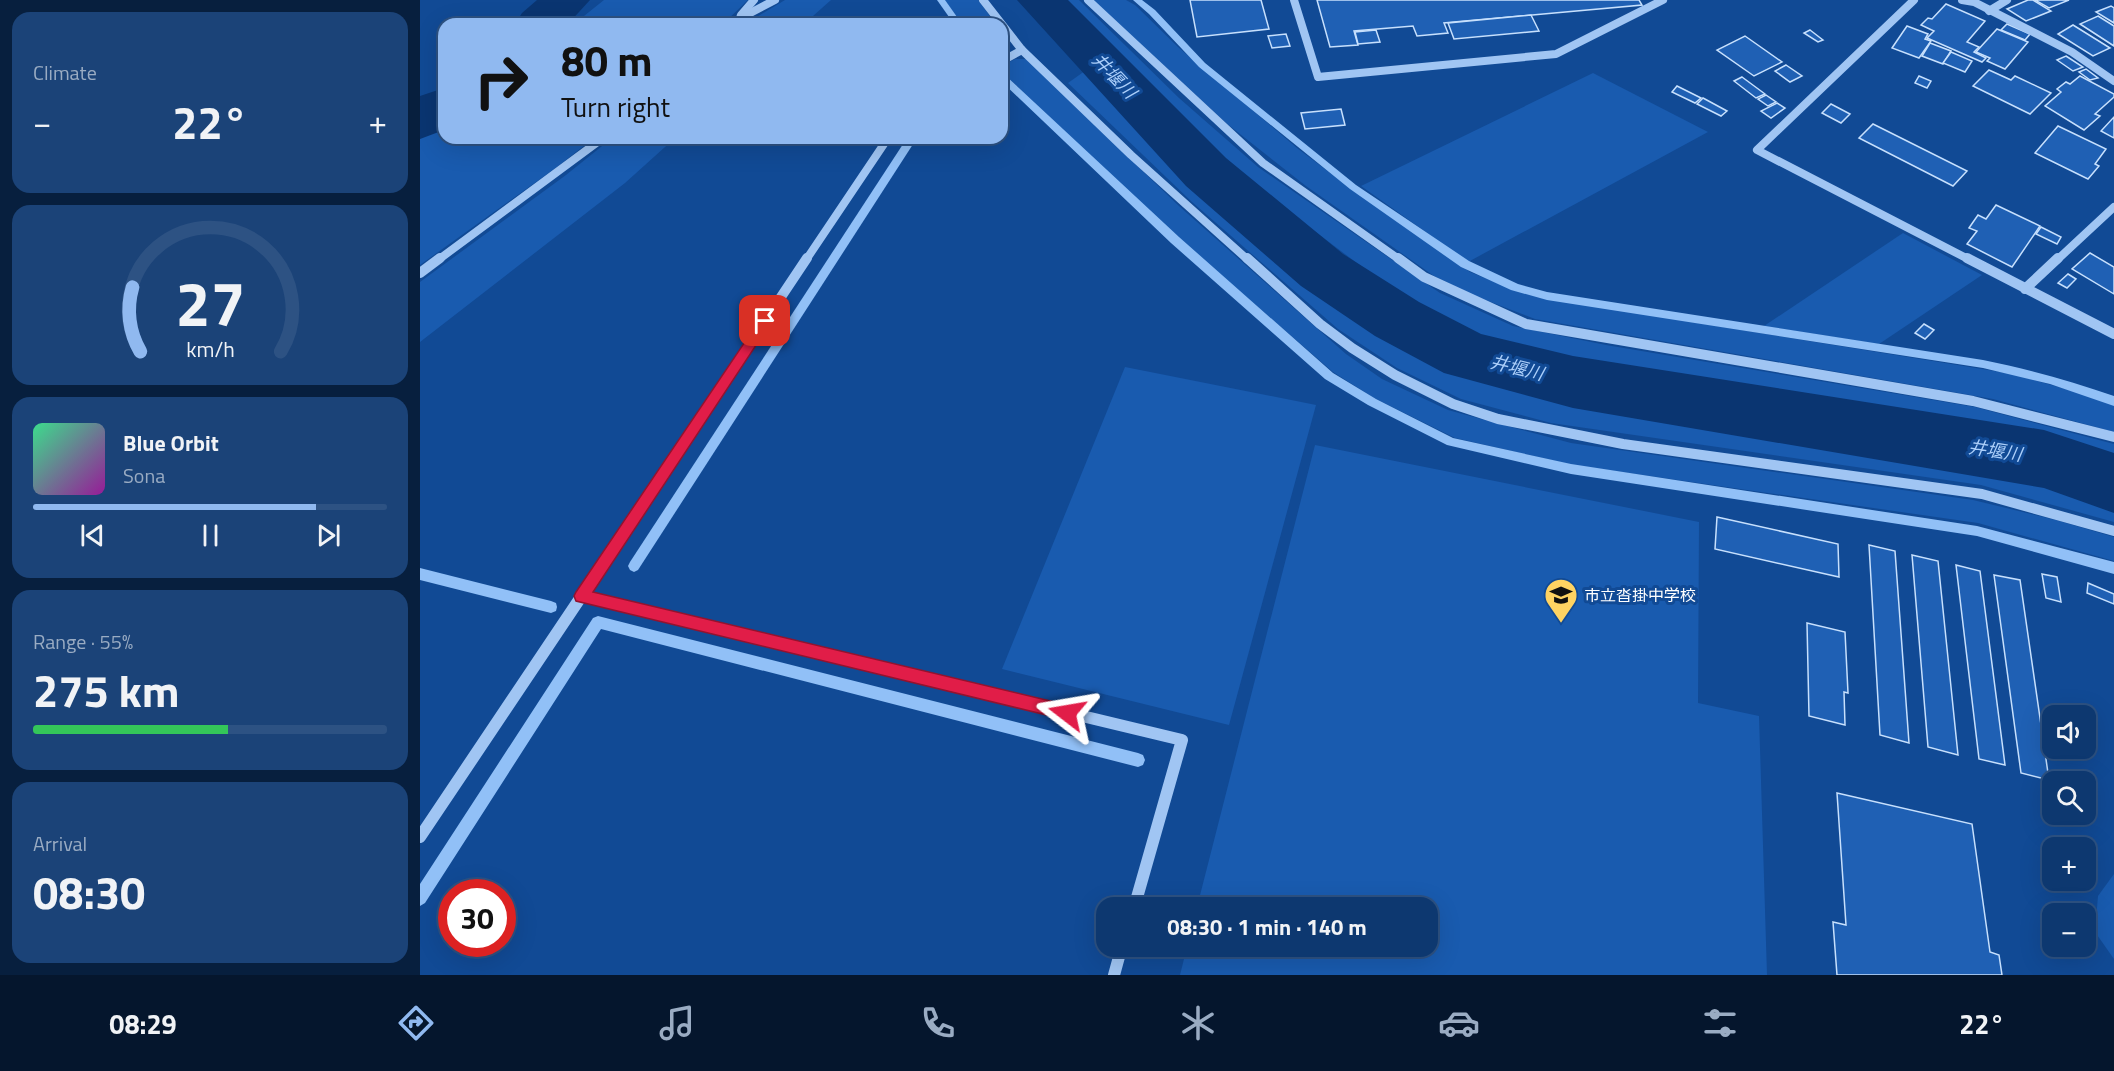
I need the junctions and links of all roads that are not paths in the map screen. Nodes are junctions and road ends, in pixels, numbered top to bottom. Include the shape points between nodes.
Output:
1 (754, 0) edge
2 (775, 0) edge
3 (983, 0) edge
4 (1088, 0) edge
5 (1294, 0) edge
6 (1663, 0) edge
7 (1914, 0) edge
8 (1962, 0) edge
9 (2007, 0) edge
10 (1989, 10) junction
11 (738, 18) edge
12 (741, 18) edge
13 (997, 18) edge
14 (1008, 32) edge
15 (1022, 50) junction
16 (1008, 58) edge
17 (2114, 81) edge
18 (595, 144) edge
19 (884, 144) edge
20 (2114, 207) edge
21 (420, 273) edge
22 (2025, 289) junction
23 (2114, 334) edge
24 (2114, 438) edge
25 (2114, 531) edge
26 (582, 596) junction
27 (420, 837) edge
28 (1137, 897) edge
29 (1119, 957) edge
30 (1114, 975) edge

1 - 11 street
2 - 12 street
3 - 13 street
4 - 24 street via 1263,163 1424,277 1495,311 1526,324 1973,401
5 - 6 street via 1318,77 1556,54
7 - 22 street via 1757,150
8 - 10 street
9 - 10 street
10 - 17 street via 2072,52
14 - 15 street
15 - 16 street
15 - 25 street via 1131,155 1320,324 1395,375 1453,404 1498,419 1623,444 1982,494
18 - 21 street
19 - 26 street
20 - 22 street
22 - 23 street
26 - 27 street
26 - 28 street via 1182,740
29 - 30 street

